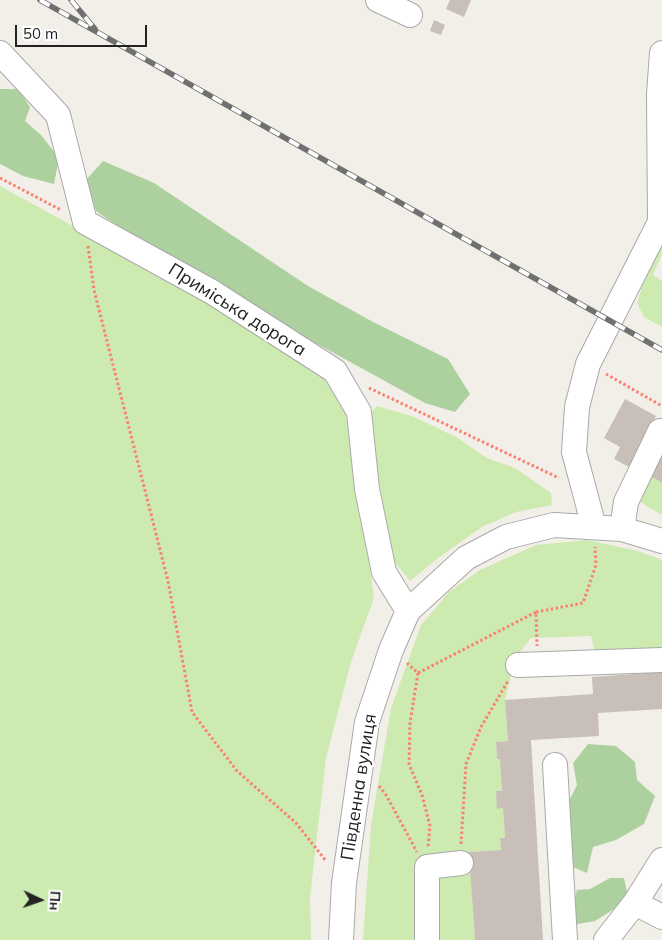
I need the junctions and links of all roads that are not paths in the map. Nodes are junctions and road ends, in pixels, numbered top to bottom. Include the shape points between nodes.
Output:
1 (378, 0) edge
2 (410, 14) dead end
3 (0, 53) edge
4 (662, 53) edge
5 (661, 95) edge
6 (660, 431) dead end
7 (594, 526) junction
8 (622, 529) junction
9 (662, 541) edge
10 (408, 611) junction
11 (662, 660) edge
12 (528, 665) road end
13 (556, 765) dead end
14 (662, 860) edge
15 (461, 863) road end
16 (635, 903) junction
17 (662, 917) edge
18 (341, 940) edge
19 (427, 940) edge
20 (565, 940) edge
21 (606, 940) edge

1 - 2 street
3 - 10 street, Приміська дорога via 58,115 85,222 212,292 335,372 360,412 368,489 384,572
4 - 5 street
5 - 7 street via 660,222 588,364 577,407 574,452
6 - 8 street via 626,502
7 - 8 street
7 - 10 street via 554,525 506,537 466,558
8 - 9 street
10 - 18 street, Південна вулиця via 367,722 344,883
11 - 12 street
13 - 20 street
14 - 16 street
15 - 19 street via 427,867
16 - 17 street
16 - 21 street

